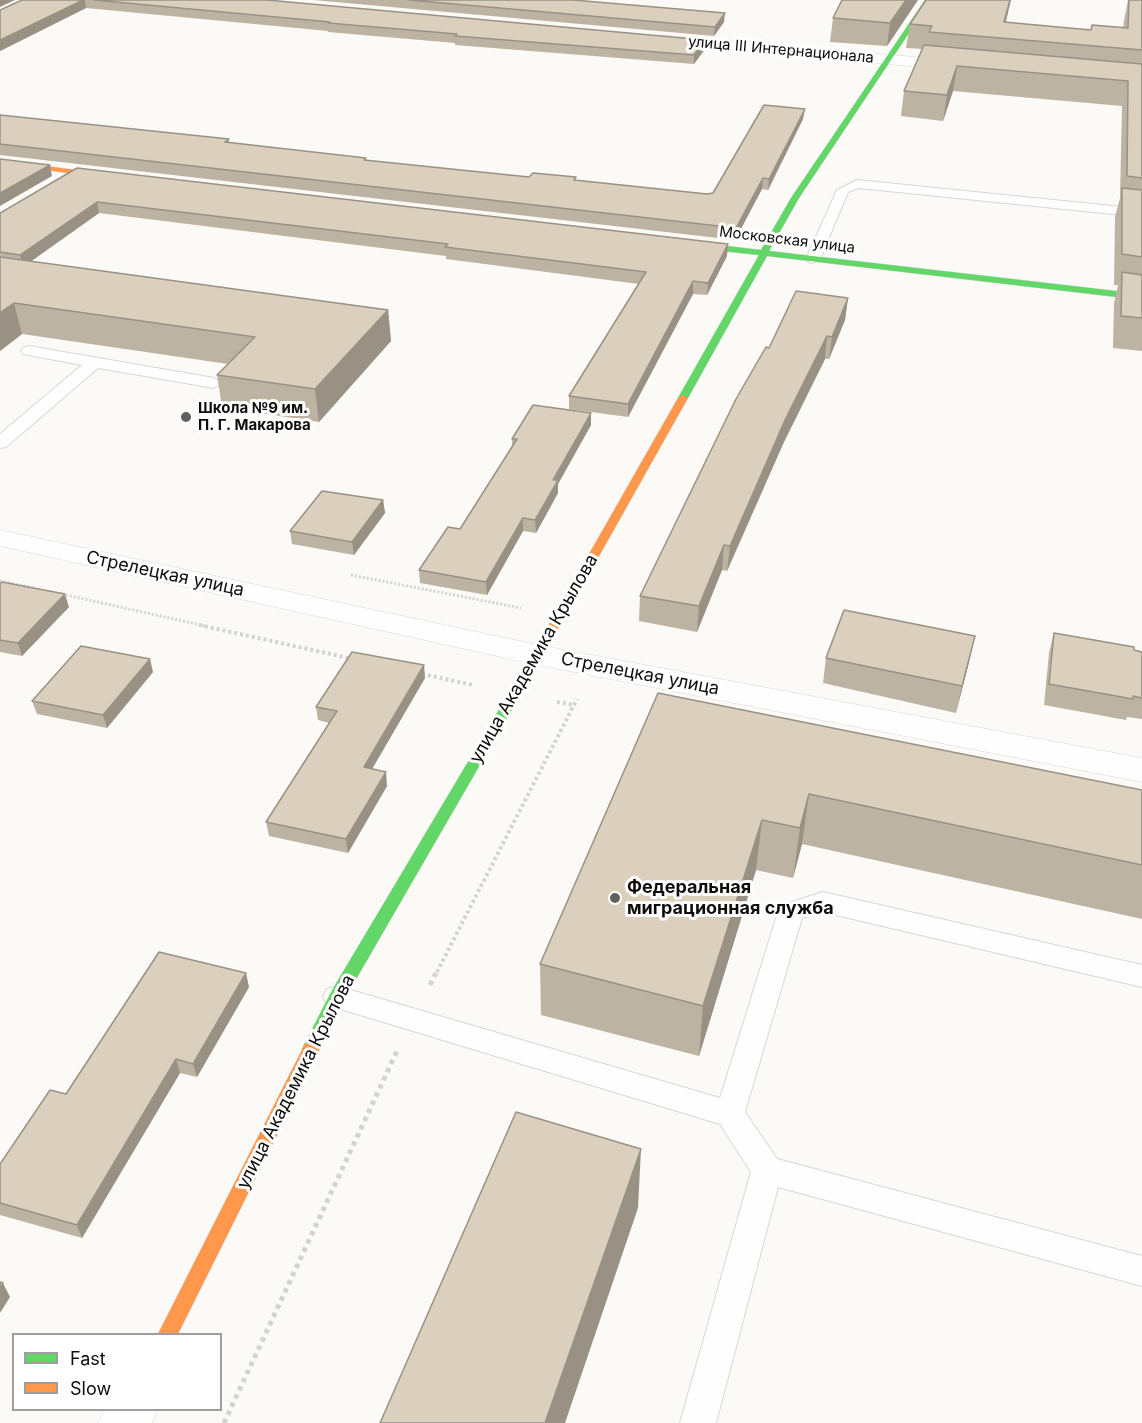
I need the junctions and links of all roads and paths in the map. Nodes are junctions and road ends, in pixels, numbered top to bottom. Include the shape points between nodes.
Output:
1 (928, 0) edge
2 (642, 37) edge
3 (888, 60) junction
4 (981, 68) edge
5 (0, 162) edge
6 (73, 172) junction
7 (133, 179) edge
8 (46, 190) edge
9 (1142, 213) edge
10 (669, 242) edge
11 (764, 254) junction
12 (813, 259) junction
13 (1142, 297) edge
14 (29, 351) dead end
15 (94, 363) junction
16 (214, 383) dead end
17 (0, 443) edge
18 (0, 538) edge
19 (0, 580) edge
20 (35, 588) edge
21 (58, 593) edge
22 (538, 655) junction
23 (362, 661) edge
24 (420, 674) edge
25 (513, 694) junction
26 (574, 705) dead end
27 (1142, 770) edge
28 (1142, 976) edge
29 (337, 997) junction
30 (730, 1114) junction
31 (767, 1170) junction
32 (1142, 1271) edge
33 (169, 1333) edge
34 (698, 1423) edge

1 - 3 street, улица Академика Крылова
2 - 3 street, улица III Интернационала
3 - 4 street, улица III Интернационала
3 - 11 street, улица Академика Крылова via 795,198
5 - 6 street
6 - 7 street
6 - 8 street
9 - 12 lane via 857,184 843,190
10 - 11 street, Московская улица
11 - 12 street, Московская улица
11 - 22 street, улица Академика Крылова
12 - 13 street, Московская улица
14 - 15 lane
15 - 16 lane
15 - 17 lane
18 - 22 street, Стрелецкая улица
19 - 20 path
21 - 23 path
22 - 25 street, улица Академика Крылова
22 - 27 street, Стрелецкая улица
24 - 25 path
25 - 26 path
25 - 29 street, улица Академика Крылова
28 - 30 lane via 823,902 791,912
29 - 30 lane
29 - 33 street, улица Академика Крылова
30 - 31 lane
31 - 32 lane
31 - 34 lane

